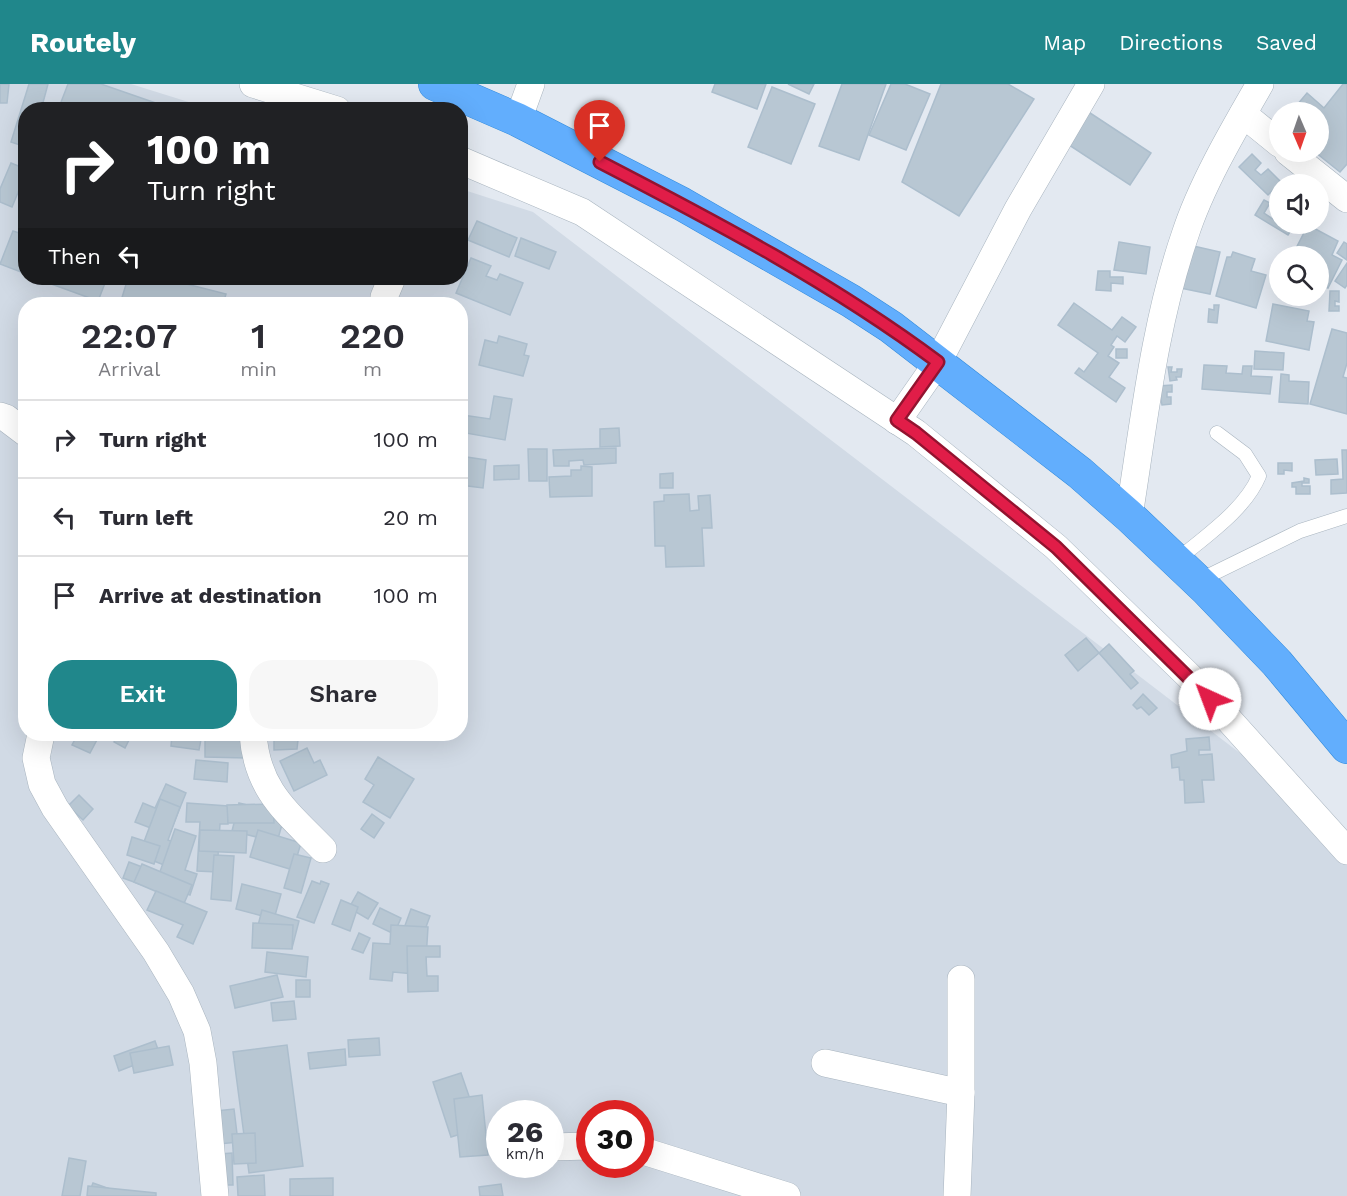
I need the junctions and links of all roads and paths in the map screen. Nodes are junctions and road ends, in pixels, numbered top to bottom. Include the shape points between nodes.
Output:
1 (254, 84) edge
2 (435, 84) edge
3 (531, 84) edge
4 (1091, 84) edge
5 (1260, 84) edge
6 (311, 102) edge
7 (1243, 114) junction
8 (518, 120) junction
9 (1269, 135) edge
10 (1301, 162) edge
11 (468, 163) edge
12 (1347, 199) edge
13 (938, 362) junction
14 (0, 416) edge
15 (897, 420) junction
16 (18, 427) edge
17 (1217, 433) dead end
18 (1129, 516) junction
19 (1347, 516) edge
20 (1187, 571) junction
21 (40, 741) edge
22 (253, 741) edge
23 (1347, 747) edge
24 (323, 849) dead end
25 (1347, 851) edge
26 (961, 979) dead end
27 (825, 1063) dead end
28 (961, 1093) junction
29 (654, 1154) edge
30 (215, 1196) edge
31 (787, 1196) edge
32 (957, 1196) edge

1 - 6 street
2 - 8 highway
3 - 8 street
4 - 13 street via 1018,209
5 - 7 street
7 - 9 street
7 - 18 street via 1197,204 1172,278 1156,348
8 - 13 highway via 769,253 851,301
10 - 12 street
11 - 15 street via 582,212
13 - 15 street
13 - 18 highway
14 - 16 street
15 - 25 street via 1056,547 1195,682
17 - 20 lane via 1245,454 1259,476 1253,490
18 - 20 highway
19 - 20 lane
20 - 23 highway via 1277,663
21 - 30 street via 36,758 42,784 156,952 197,1031
22 - 24 street via 262,779 276,801
26 - 28 street
27 - 28 street
28 - 32 street
29 - 31 street

